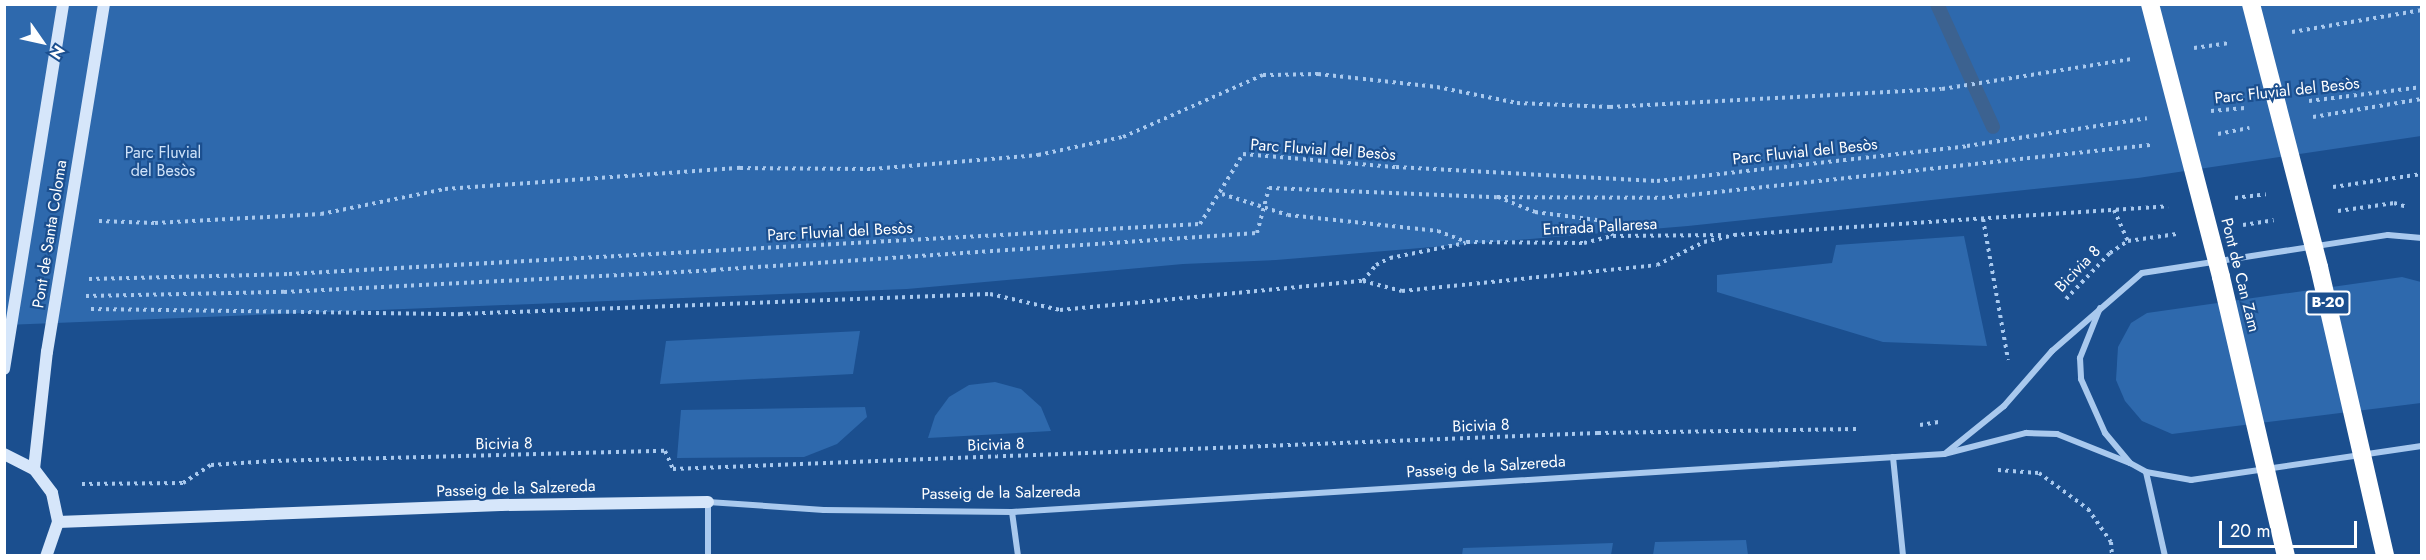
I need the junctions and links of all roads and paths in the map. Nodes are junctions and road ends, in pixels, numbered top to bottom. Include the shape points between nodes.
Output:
1 (63, 4) edge
2 (104, 4) edge
3 (2150, 4) edge
4 (2251, 4) edge
5 (2421, 10) edge
6 (2286, 33) dead end
7 (2239, 41) dead end
8 (2192, 49) dead end
9 (2134, 58) dead end
10 (2421, 87) edge
11 (2421, 99) edge
12 (2303, 102) dead end
13 (2257, 106) dead end
14 (2200, 112) dead end
15 (2154, 117) dead end
16 (2310, 118) dead end
17 (2251, 128) dead end
18 (2215, 134) dead end
19 (2156, 144) dead end
20 (1222, 194) junction
21 (1497, 197) junction
22 (1264, 210) junction
23 (1983, 219) junction
24 (97, 220) dead end
25 (1734, 235) junction
26 (1614, 236) junction
27 (2421, 238) edge
28 (1467, 242) junction
29 (77, 280) dead end
30 (1363, 281) junction
31 (82, 296) dead end
32 (2101, 305) junction
33 (2057, 308) dead end
34 (91, 309) dead end
35 (6, 364) edge
36 (2010, 370) dead end
37 (1934, 422) dead end
38 (1910, 427) dead end
39 (1867, 429) dead end
40 (2421, 446) edge
41 (4, 454) edge
42 (1944, 454) junction
43 (1893, 457) junction
44 (2130, 463) junction
45 (34, 469) junction
46 (1993, 470) dead end
47 (2146, 472) junction
48 (75, 484) dead end
49 (708, 502) junction
50 (1012, 512) junction
51 (58, 522) junction
52 (46, 555) edge
53 (708, 555) edge
54 (1018, 555) edge
55 (1903, 555) edge
56 (2112, 555) edge
57 (2164, 555) edge
58 (2286, 555) edge
59 (2385, 555) edge

1 - 35 street, Pont de Santa Coloma
2 - 45 street, Pont de Santa Coloma via 45,362
3 - 58 highway, Pont de Can Zam via 2221,277
4 - 59 highway, B-20 via 2319,267
5 - 6 path
7 - 8 path
9 - 24 path via 1942,89 1610,107 1518,103 1437,87 1318,74 1263,75 1123,137 1038,155 872,170 740,168 445,189 321,214 155,223
10 - 12 path, Parc Fluvial del Besòs
11 - 16 path, Parc Fluvial del Besòs
13 - 14 path, Parc Fluvial del Besòs
15 - 20 path, Parc Fluvial del Besòs via 1967,146 1657,180 1396,167 1243,153
17 - 18 path, Parc Fluvial del Besòs
19 - 21 path, Parc Fluvial del Besòs via 1662,198
20 - 22 path, Entrada Pallaresa
20 - 29 path, Parc Fluvial del Besòs via 1200,224 289,274
21 - 22 path, Parc Fluvial del Besòs via 1269,188
21 - 26 path, Entrada Pallaresa via 1526,210 1604,221
22 - 28 path, Entrada Pallaresa via 1438,231
22 - 31 path, Parc Fluvial del Besòs via 1257,232 1245,233 713,270 284,291
23 - 25 path
23 - 33 path, Bicivia 8 via 2114,210 2128,241 2110,252
23 - 36 path
25 - 26 path, Entrada Pallaresa
25 - 30 path via 1704,242 1657,265 1402,291
26 - 28 path, Entrada Pallaresa via 1584,243
27 - 32 street via 2388,235 2142,273
28 - 30 path, Entrada Pallaresa via 1390,258 1376,265
30 - 34 path via 1060,310 990,294 460,314
32 - 42 street via 2052,351 2004,406
32 - 44 street via 2080,358 2081,379 2105,433
37 - 38 path
39 - 48 path, Bicivia 8 via 1598,433 673,469 665,451 271,461 211,465 183,483
40 - 47 street via 2191,480
41 - 45 street
42 - 43 street, Passeig de la Salzereda
42 - 44 street, Passeig de la Salzereda via 2026,433 2057,435
43 - 50 street, Passeig de la Salzereda
43 - 55 street
44 - 47 street
45 - 51 street via 52,493
46 - 56 path via 2039,473 2080,503 2110,542
47 - 57 street
49 - 50 street, Passeig de la Salzereda via 824,510
49 - 51 street, Passeig de la Salzereda via 501,505
49 - 53 street
50 - 54 street
51 - 52 street

